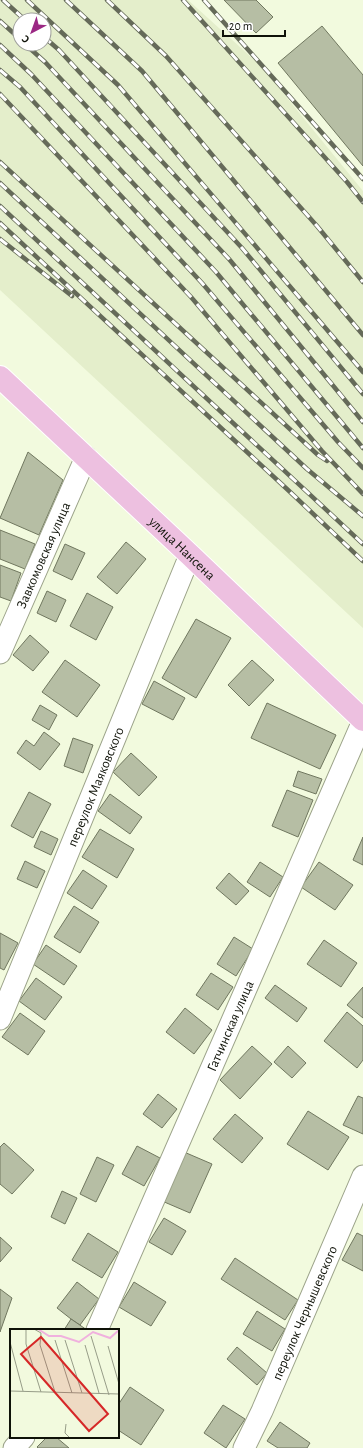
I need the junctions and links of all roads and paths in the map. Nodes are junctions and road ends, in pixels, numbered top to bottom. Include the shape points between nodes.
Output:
1 (0, 377) edge
2 (86, 457) junction
3 (190, 555) junction
4 (0, 653) edge
5 (363, 721) edge
6 (0, 1019) edge
7 (363, 1176) edge
8 (97, 1329) edge
9 (23, 1438) edge
10 (14, 1448) edge
11 (244, 1448) edge

1 - 2 main road, улица Нансена
2 - 3 main road, улица Нансена
2 - 4 street, Завкомовская улица
3 - 5 main road, улица Нансена
3 - 6 street, переулок Маяковского
5 - 8 street, Гатчинская улица
7 - 11 street, переулок Чернышевского
9 - 10 street

